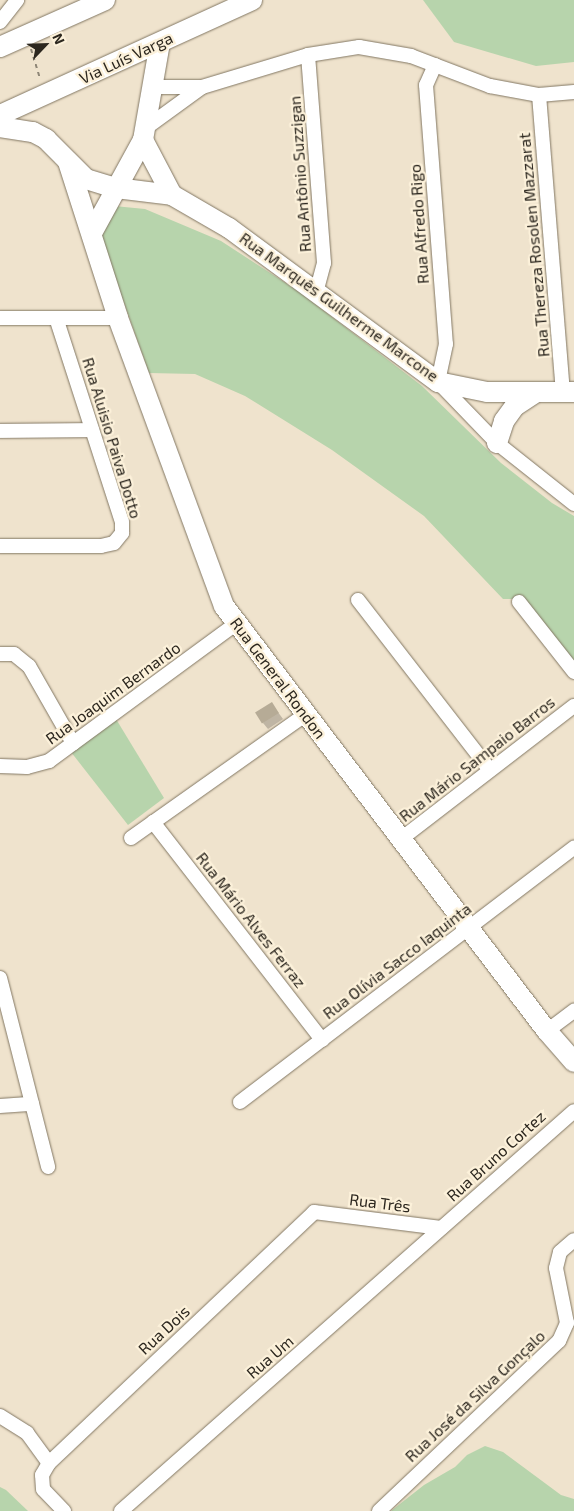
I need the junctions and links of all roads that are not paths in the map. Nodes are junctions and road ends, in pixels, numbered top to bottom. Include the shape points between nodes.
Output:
1 (17, 0) edge
2 (103, 0) edge
3 (232, 0) edge
4 (252, 0) edge
5 (206, 20) junction
6 (0, 22) edge
7 (160, 43) junction
8 (0, 47) edge
9 (308, 54) junction
10 (435, 64) junction
11 (153, 87) junction
12 (202, 87) junction
13 (574, 92) edge
14 (538, 95) junction
15 (0, 115) edge
16 (0, 127) edge
17 (145, 134) junction
18 (68, 162) junction
19 (116, 188) junction
20 (172, 195) junction
21 (92, 233) junction
22 (317, 290) junction
23 (0, 318) edge
24 (56, 318) junction
25 (118, 318) junction
26 (438, 382) junction
27 (535, 393) junction
28 (569, 393) edge
29 (0, 430) edge
30 (92, 430) junction
31 (497, 443) junction
32 (574, 504) edge
33 (0, 546) edge
34 (358, 600) dead end
35 (519, 602) dead end
36 (237, 623) junction
37 (0, 654) edge
38 (574, 672) edge
39 (574, 706) edge
40 (305, 715) junction
41 (73, 743) junction
42 (0, 766) edge
43 (490, 770) junction
44 (153, 822) junction
45 (131, 838) dead end
46 (401, 839) junction
47 (574, 848) edge
48 (468, 928) junction
49 (0, 978) edge
50 (2, 994) edge
51 (574, 1010) edge
52 (546, 1032) junction
53 (322, 1040) junction
54 (574, 1062) edge
55 (240, 1102) dead end
56 (32, 1104) junction
57 (0, 1106) edge
58 (574, 1111) edge
59 (48, 1167) dead end
60 (314, 1212) joint
61 (441, 1228) junction
62 (574, 1240) edge
63 (0, 1416) edge
64 (49, 1463) junction
65 (64, 1511) edge
66 (121, 1511) edge
67 (379, 1511) edge

1 - 6 street
2 - 8 street
3 - 5 street
4 - 5 street, Via Luís Varga
5 - 7 street, Via Luís Varga
7 - 11 street
7 - 15 street, Via Luís Varga
9 - 10 street via 359,47 411,56
9 - 12 street
9 - 22 street, Rua Antônio Suzzigan via 324,263
10 - 14 street via 490,86
10 - 26 street, Rua Alfredo Rigo via 426,85 446,344
11 - 12 street
11 - 17 street
12 - 17 street
13 - 14 street
14 - 28 street, Rua Thereza Rosolen Mazzarat
16 - 18 street, Rua General Rondon via 33,132 56,147
17 - 19 street
17 - 20 street
18 - 19 street, Rua General Rondon via 86,179
18 - 21 street, Rua General Rondon
19 - 20 street, Rua Marquês Guilherme Marcone
19 - 21 street
20 - 22 street, Rua Marquês Guilherme Marcone via 229,228
21 - 25 street, Rua General Rondon
22 - 26 street, Rua Marquês Guilherme Marcone
23 - 24 street
24 - 25 street
24 - 30 street, Rua Aluisio Paiva Dotto
25 - 36 street, Rua General Rondon via 224,606
26 - 27 street, Rua Marquês Guilherme Marcone via 487,392
26 - 31 street
27 - 28 street, Rua Marquês Guilherme Marcone
27 - 31 street via 515,406 504,421
29 - 30 street
30 - 33 street, Rua Aluisio Paiva Dotto via 122,522 118,538 101,546
31 - 32 street
34 - 43 street
35 - 38 street
36 - 40 street, Rua General Rondon
36 - 41 street, Rua Joaquim Bernardo
37 - 41 street via 14,654 29,666
39 - 43 street, Rua Mário Sampaio Barros
40 - 44 street
40 - 46 street, Rua General Rondon
41 - 42 street, Rua Joaquim Bernardo via 49,761 27,767
43 - 46 street, Rua Mário Sampaio Barros
44 - 45 street
44 - 53 street, Rua Mário Alves Ferraz
46 - 48 street, Rua General Rondon
47 - 48 street, Rua Olívia Sacco Iaquinta
48 - 52 street, Rua General Rondon
48 - 53 street, Rua Olívia Sacco Iaquinta
49 - 50 street
50 - 56 street
51 - 52 street
52 - 54 street, Rua General Rondon
53 - 55 street, Rua Olívia Sacco Iaquinta
56 - 57 street
56 - 59 street
58 - 61 street, Rua Bruno Cortez
60 - 61 street, Rua Três
60 - 64 street, Rua Dois
61 - 66 street, Rua Um
62 - 67 street, Rua José da Silva Gonçalo via 560,1252 556,1268 567,1323 560,1341
63 - 64 street via 27,1433
64 - 65 street, Rua Dois via 42,1475 43,1489

